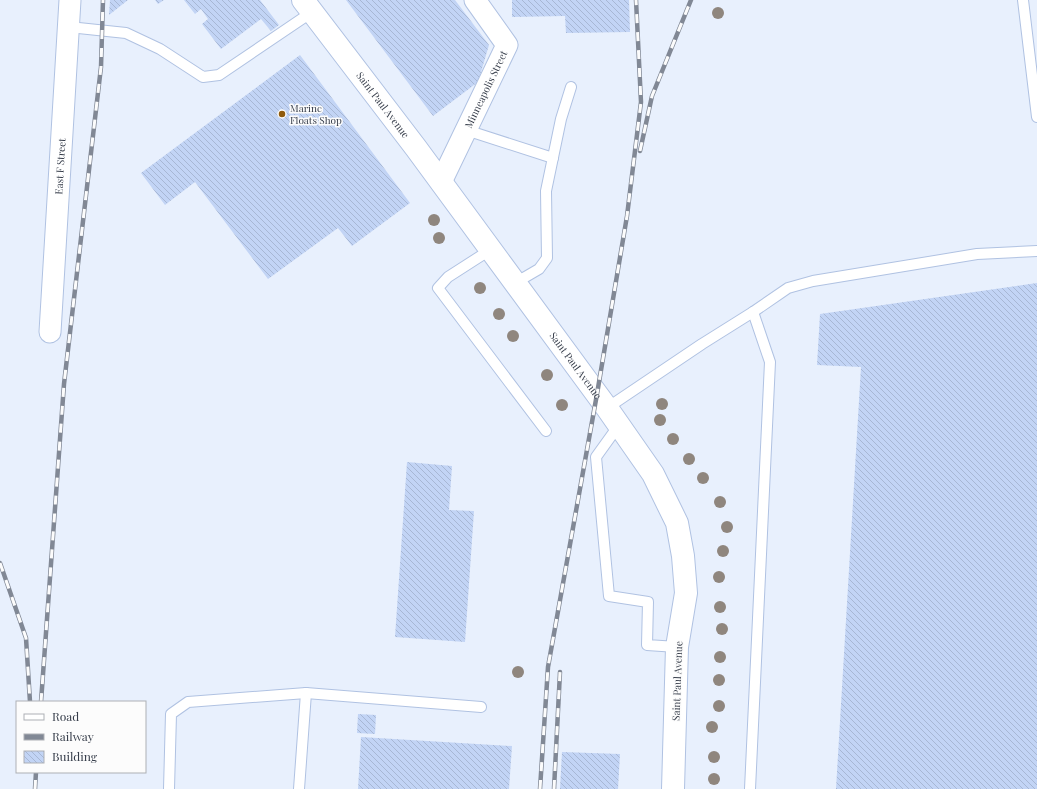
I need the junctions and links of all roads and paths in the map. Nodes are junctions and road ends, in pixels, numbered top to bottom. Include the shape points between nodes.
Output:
1 (70, 0) edge
2 (475, 0) edge
3 (1023, 0) edge
4 (307, 6) edge
5 (69, 27) junction
6 (571, 87) dead end
7 (1037, 117) edge
8 (466, 130) junction
9 (553, 158) junction
10 (441, 182) junction
11 (490, 250) junction
12 (1037, 251) edge
13 (515, 283) junction
14 (753, 312) junction
15 (50, 332) dead end
16 (613, 416) junction
17 (546, 431) dead end
18 (677, 647) junction
19 (306, 693) junction
20 (480, 707) dead end
21 (169, 789) edge
22 (299, 789) edge
23 (673, 789) edge
24 (750, 789) edge

1 - 5 street, East F Street
2 - 8 street, Minneapolis Street via 507,45
3 - 7 lane
4 - 5 lane via 219,75 203,77 160,49 126,33
4 - 10 street, Saint Paul Avenue
5 - 15 street, East F Street
6 - 9 lane
8 - 9 lane
8 - 10 street, Minneapolis Street
9 - 13 lane via 546,191 548,258 539,269
10 - 11 street, Saint Paul Avenue
11 - 13 street, Saint Paul Avenue
11 - 17 lane via 448,278 438,288
12 - 14 lane via 977,254 813,281 788,288
13 - 16 street, Saint Paul Avenue
14 - 16 lane via 702,344
14 - 24 lane via 770,362
16 - 18 street, Saint Paul Avenue via 653,474 677,523 686,593
16 - 18 lane via 596,456 608,596 648,602 647,645
18 - 23 street, Saint Paul Avenue
19 - 20 lane
19 - 21 lane via 188,702 171,714
19 - 22 lane

